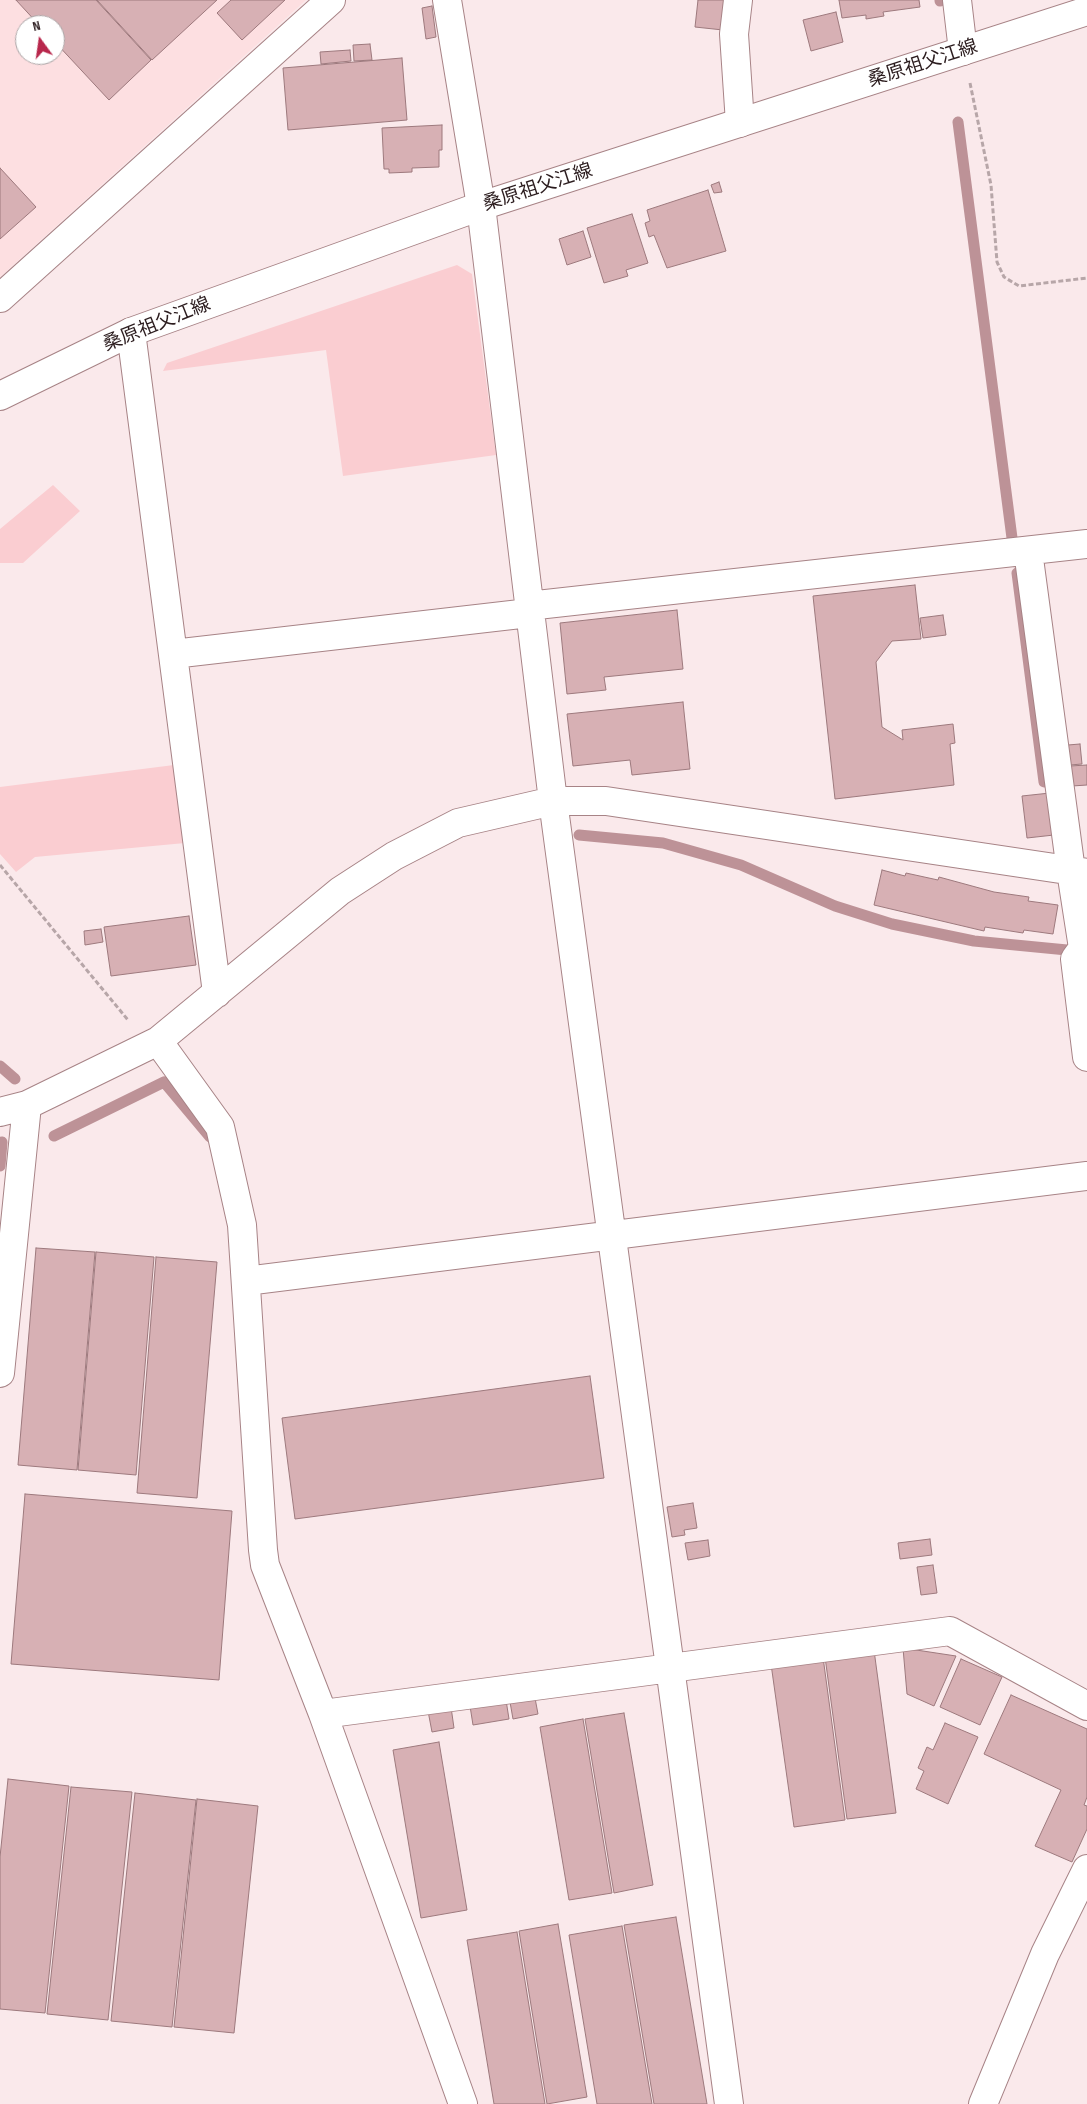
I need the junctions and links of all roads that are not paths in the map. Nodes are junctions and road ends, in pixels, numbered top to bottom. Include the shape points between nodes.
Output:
1 (331, 0) edge
2 (447, 0) edge
3 (738, 0) edge
4 (957, 0) edge
5 (1087, 11) edge
6 (963, 51) junction
7 (740, 123) junction
8 (481, 206) junction
9 (0, 298) edge
10 (131, 332) junction
11 (0, 396) edge
12 (1087, 544) edge
13 (1028, 551) junction
14 (528, 609) junction
15 (173, 654) junction
16 (553, 801) junction
17 (1079, 872) edge
18 (217, 993) junction
19 (154, 1044) junction
20 (1087, 1056) edge
21 (10, 1105) edge
22 (1087, 1176) edge
23 (612, 1235) junction
24 (246, 1281) junction
25 (0, 1373) edge
26 (670, 1667) junction
27 (1087, 1706) edge
28 (323, 1714) junction
29 (1087, 1869) edge
30 (463, 2104) edge
31 (729, 2104) edge
32 (983, 2104) edge

1 - 9 street
2 - 8 street
3 - 7 street via 734,34
4 - 6 street
5 - 6 street, 桑原祖父江線
6 - 7 street, 桑原祖父江線
7 - 8 street, 桑原祖父江線
8 - 10 street, 桑原祖父江線
8 - 14 street
10 - 11 street, 桑原祖父江線
10 - 15 street
12 - 13 street
13 - 14 street
13 - 17 street
14 - 15 street
14 - 16 street
15 - 18 street
16 - 17 street via 606,801
16 - 18 street via 458,823 394,856 340,891
16 - 23 street
17 - 20 street via 1083,948 1075,959
18 - 19 street
19 - 21 street
19 - 24 street via 220,1127 242,1226
21 - 25 street
22 - 23 street
23 - 24 street
23 - 26 street
24 - 28 street via 265,1565
26 - 27 street via 950,1631
26 - 28 street
26 - 31 street
28 - 30 street
29 - 32 street via 1045,1954

